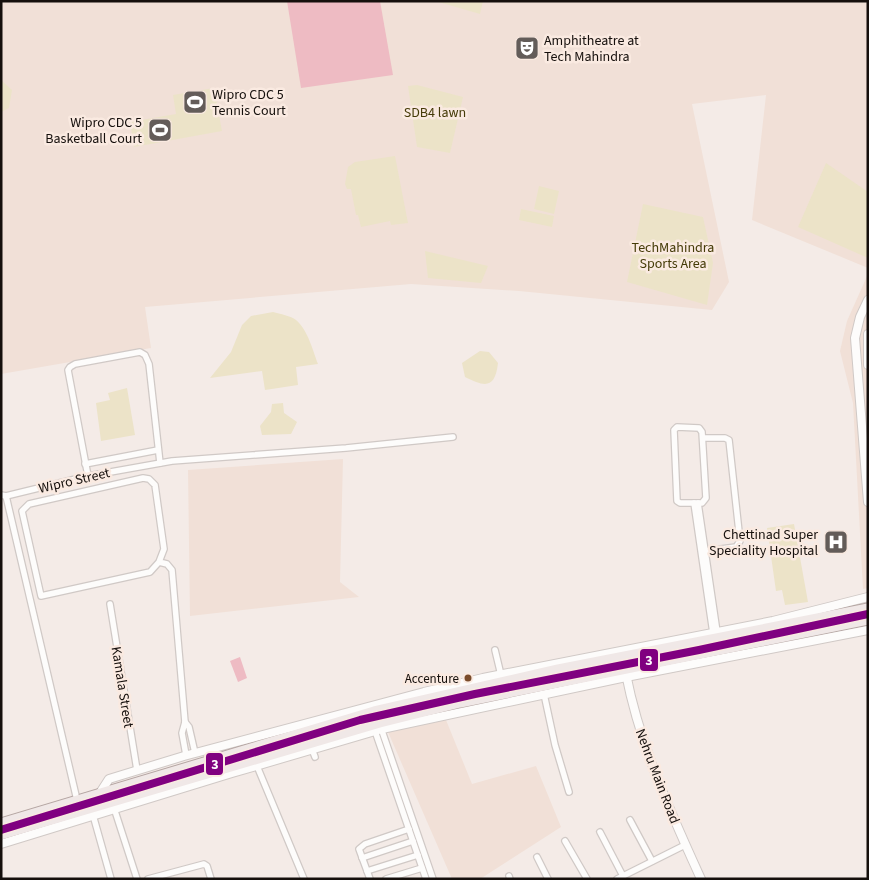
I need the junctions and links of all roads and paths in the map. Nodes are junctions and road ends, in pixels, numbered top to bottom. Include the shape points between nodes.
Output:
1 (868, 300) edge
2 (868, 334) edge
3 (868, 364) edge
4 (453, 437) dead end
5 (703, 438) junction
6 (158, 450) junction
7 (160, 463) junction
8 (86, 464) junction
9 (88, 476) junction
10 (4, 496) edge
11 (868, 502) edge
12 (696, 503) junction
13 (705, 551) junction
14 (159, 562) junction
15 (40, 596) junction
16 (868, 597) edge
17 (30, 599) junction
18 (110, 604) dead end
19 (868, 608) edge
20 (868, 620) edge
21 (868, 630) edge
22 (715, 632) junction
23 (495, 650) dead end
24 (626, 673) junction
25 (502, 678) junction
26 (505, 694) junction
27 (544, 694) junction
28 (366, 713) junction
29 (185, 722) junction
30 (376, 727) junction
31 (280, 739) junction
32 (257, 746) junction
33 (284, 751) junction
34 (191, 754) junction
35 (259, 762) junction
36 (244, 766) junction
37 (137, 770) junction
38 (100, 792) junction
39 (569, 792) dead end
40 (77, 800) junction
41 (114, 808) junction
42 (93, 815) junction
43 (630, 820) dead end
44 (1, 823) edge
45 (409, 829) junction
46 (600, 832) dead end
47 (1, 835) edge
48 (413, 841) junction
49 (565, 841) dead end
50 (1, 844) edge
51 (685, 844) junction
52 (418, 854) junction
53 (537, 857) dead end
54 (362, 858) junction
55 (652, 861) junction
56 (422, 868) junction
57 (367, 871) junction
58 (620, 877) edge
59 (112, 879) edge
60 (137, 879) edge
61 (148, 879) edge
62 (211, 879) edge
63 (304, 879) edge
64 (370, 879) edge
65 (386, 879) edge
66 (426, 879) edge
67 (433, 879) edge
68 (548, 879) edge
69 (587, 879) edge
70 (701, 879) edge

1 - 11 street via 855,338
2 - 3 street
4 - 7 street, Wipro Street
5 - 12 street via 706,498
5 - 12 street via 699,428 674,430 677,500
5 - 13 street via 729,440 740,541 736,547
6 - 7 street
6 - 8 street
6 - 8 street via 145,355 140,352 75,364 68,370
7 - 9 street, Wipro Street
8 - 9 street
9 - 10 street, Wipro Street
10 - 17 street, Wipro Street
12 - 13 street
12 - 22 street
13 - 22 street
14 - 15 street via 150,572
14 - 15 street via 164,549 163,540 157,493 149,479 29,504 22,511
14 - 29 street via 172,570
15 - 17 street
16 - 22 street
17 - 40 street, Wipro Street
18 - 37 street, Kamala Street
19 - 25 main road
20 - 24 main road
21 - 24 street
22 - 25 street
23 - 25 street
24 - 26 main road
24 - 27 street
24 - 51 street, Nehru Main Road via 638,724 665,800
25 - 26 main road
25 - 28 main road
25 - 34 street via 424,692
26 - 30 main road
27 - 30 street
27 - 39 street
28 - 30 main road
28 - 31 main road
29 - 34 street via 189,727
29 - 34 street via 182,733
30 - 33 main road
30 - 35 street via 314,753
30 - 45 street
30 - 67 street
31 - 32 main road
31 - 33 main road via 277,744
32 - 35 main road via 264,752
32 - 38 main road
33 - 35 main road
34 - 37 street
35 - 36 main road
35 - 63 street
36 - 41 street
36 - 47 main road
37 - 38 street via 109,779
38 - 40 main road
40 - 44 main road
41 - 42 street
41 - 60 street
42 - 50 street
42 - 59 street
43 - 55 street
45 - 48 street
45 - 54 street via 365,844 359,849
46 - 58 street
48 - 52 street
48 - 54 street
49 - 69 street
51 - 55 street
51 - 70 street, Nehru Main Road
52 - 56 street
52 - 57 street
53 - 68 street
54 - 57 street
55 - 58 street
56 - 65 street
56 - 66 street
57 - 64 street
61 - 62 street via 204,864

